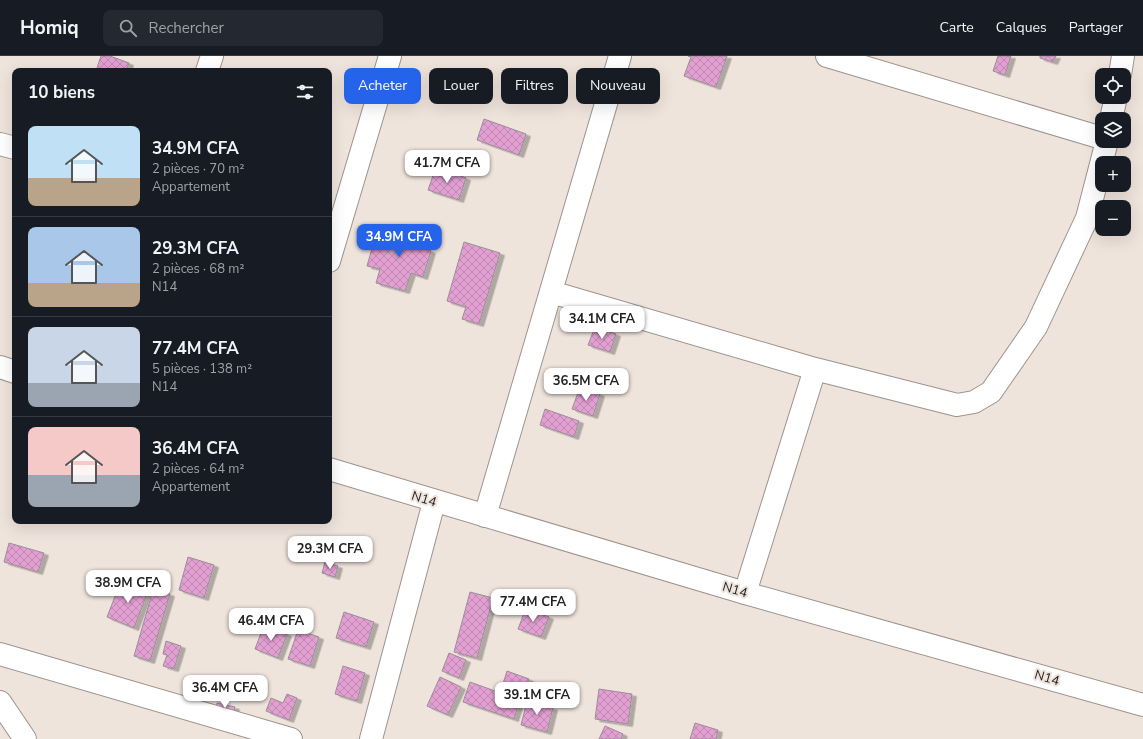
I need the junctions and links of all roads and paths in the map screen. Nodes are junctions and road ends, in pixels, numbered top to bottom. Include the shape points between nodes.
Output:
1 (212, 56) edge
2 (390, 56) edge
3 (620, 56) edge
4 (827, 56) edge
5 (1123, 56) edge
6 (208, 68) edge
7 (1121, 68) edge
8 (1095, 136) edge
9 (0, 144) edge
10 (12, 147) edge
11 (1105, 148) edge
12 (333, 230) edge
13 (551, 292) junction
14 (0, 367) edge
15 (815, 368) junction
16 (12, 371) edge
17 (332, 471) edge
18 (434, 502) junction
19 (486, 516) junction
20 (745, 593) junction
21 (0, 654) edge
22 (0, 702) edge
23 (1143, 705) edge
24 (25, 739) edge
25 (291, 739) edge
26 (371, 739) edge

1 - 6 street
2 - 12 street
3 - 13 street
4 - 8 street
5 - 7 street
9 - 10 street
11 - 15 street via 1087,218 1036,327 991,392 974,402 957,405
13 - 15 street
13 - 19 street
14 - 16 street
15 - 20 street
17 - 18 street, N14
18 - 19 street, N14
18 - 26 street
19 - 20 street, N14
20 - 23 street, N14
21 - 25 street
22 - 24 street

